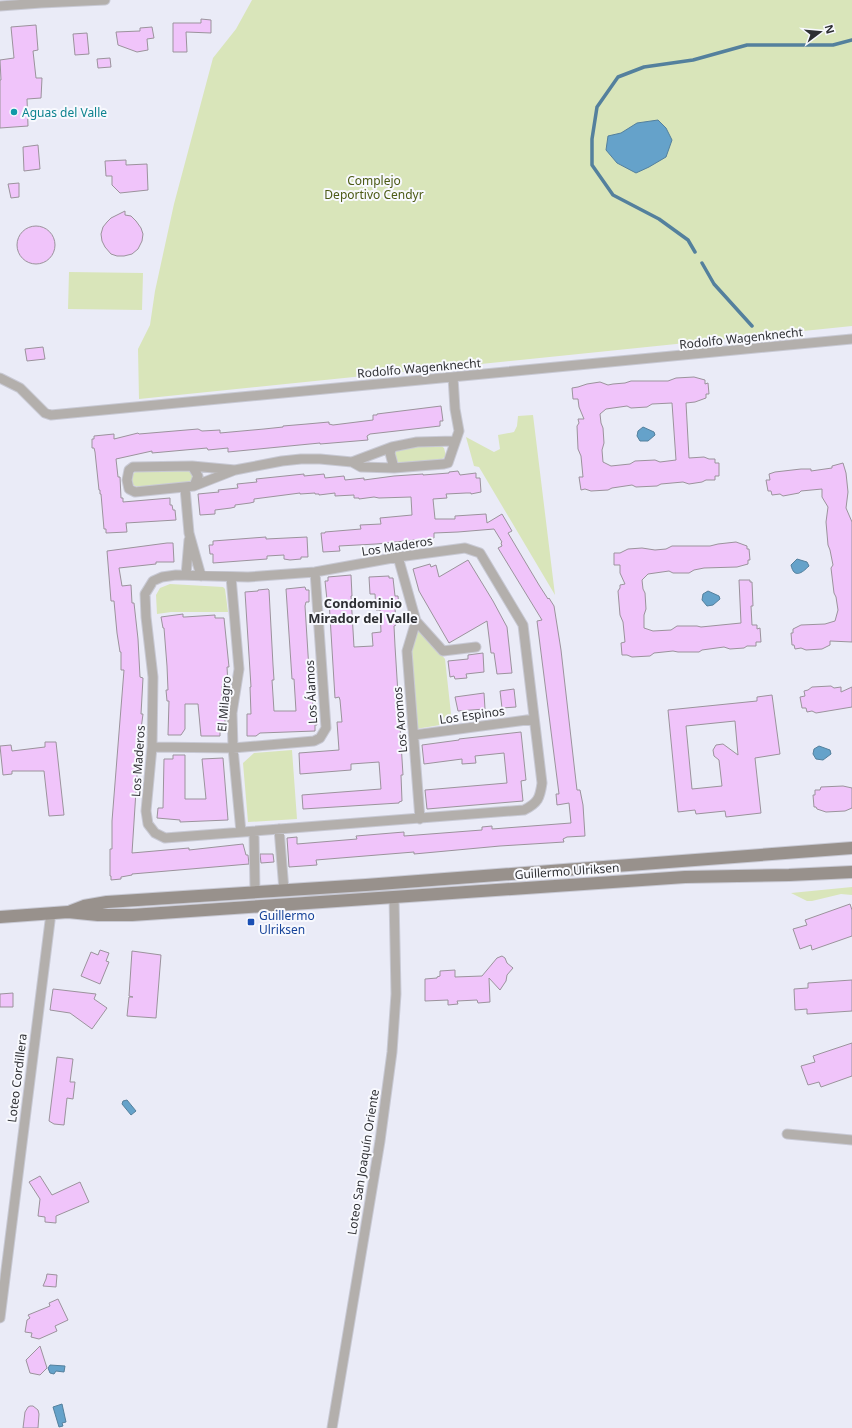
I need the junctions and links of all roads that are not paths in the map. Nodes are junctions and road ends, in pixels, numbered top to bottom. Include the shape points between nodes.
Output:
1 (105, 0) edge
2 (0, 6) edge
3 (852, 339) edge
4 (453, 377) junction
5 (0, 378) edge
6 (455, 441) junction
7 (392, 447) junction
8 (352, 462) junction
9 (192, 466) junction
10 (394, 468) junction
11 (235, 470) junction
12 (190, 487) junction
13 (189, 533) junction
14 (398, 557) junction
15 (315, 572) junction
16 (186, 575) junction
17 (201, 576) junction
18 (231, 577) junction
19 (416, 621) junction
20 (476, 648) dead end
21 (534, 719) junction
22 (414, 735) junction
23 (152, 747) junction
24 (233, 748) junction
25 (420, 819) junction
26 (279, 829) junction
27 (240, 832) junction
28 (254, 832) junction
29 (852, 848) edge
30 (852, 872) edge
31 (284, 890) junction
32 (255, 892) junction
33 (394, 897) junction
34 (68, 912) junction
35 (51, 913) junction
36 (0, 917) edge
37 (786, 1134) dead end
38 (852, 1140) edge
39 (0, 1318) edge
40 (332, 1428) edge

1 - 2 street
3 - 4 street, Rodolfo Wagenknecht
4 - 5 street, Rodolfo Wagenknecht via 51,414 45,413 20,388
4 - 6 street via 459,431
6 - 7 street via 417,442
6 - 10 street via 448,463
7 - 8 street
7 - 10 street via 390,453
8 - 10 street via 361,467
8 - 11 street via 320,459 282,460
9 - 11 street
9 - 12 street via 198,476
9 - 12 street via 132,467 127,474 129,489 135,492
11 - 12 street
12 - 13 street
13 - 16 street
13 - 17 street
14 - 15 street, Los Maderos
14 - 19 street
14 - 21 street, Los Maderos via 465,548 480,553 522,625
15 - 18 street, Los Maderos
15 - 24 street, Los Álamos via 326,728 320,738 314,741
16 - 17 street, Los Maderos
16 - 23 street, Los Maderos via 162,577 153,581 145,594 153,677
17 - 18 street, Los Maderos
18 - 24 street, El Milagro via 239,669 232,713
19 - 20 street via 443,652
19 - 22 street, Los Aromos via 407,651
21 - 22 street, Los Espinos
21 - 25 street, Los Maderos via 542,783 540,796 534,806 524,810
22 - 25 street, Los Aromos
23 - 24 street, Los Álamos
23 - 27 street, Los Maderos via 146,811 148,824 155,833 165,838
24 - 27 street, El Milagro
25 - 26 street, Los Maderos
26 - 28 street, Los Maderos
26 - 31 street
27 - 28 street, Los Maderos
28 - 32 street
29 - 31 main road, Guillermo Ulriksen
30 - 33 main road, Guillermo Ulriksen via 685,877
31 - 32 main road, Guillermo Ulriksen
32 - 34 main road, Guillermo Ulriksen via 107,902
33 - 34 main road, Guillermo Ulriksen via 115,916
33 - 40 street, Loteo San Joaquín Oriente via 396,994 391,1059 380,1141
34 - 35 main road, Guillermo Ulriksen
35 - 36 main road, Guillermo Ulriksen
35 - 39 street, Loteo Cordillera
37 - 38 street

